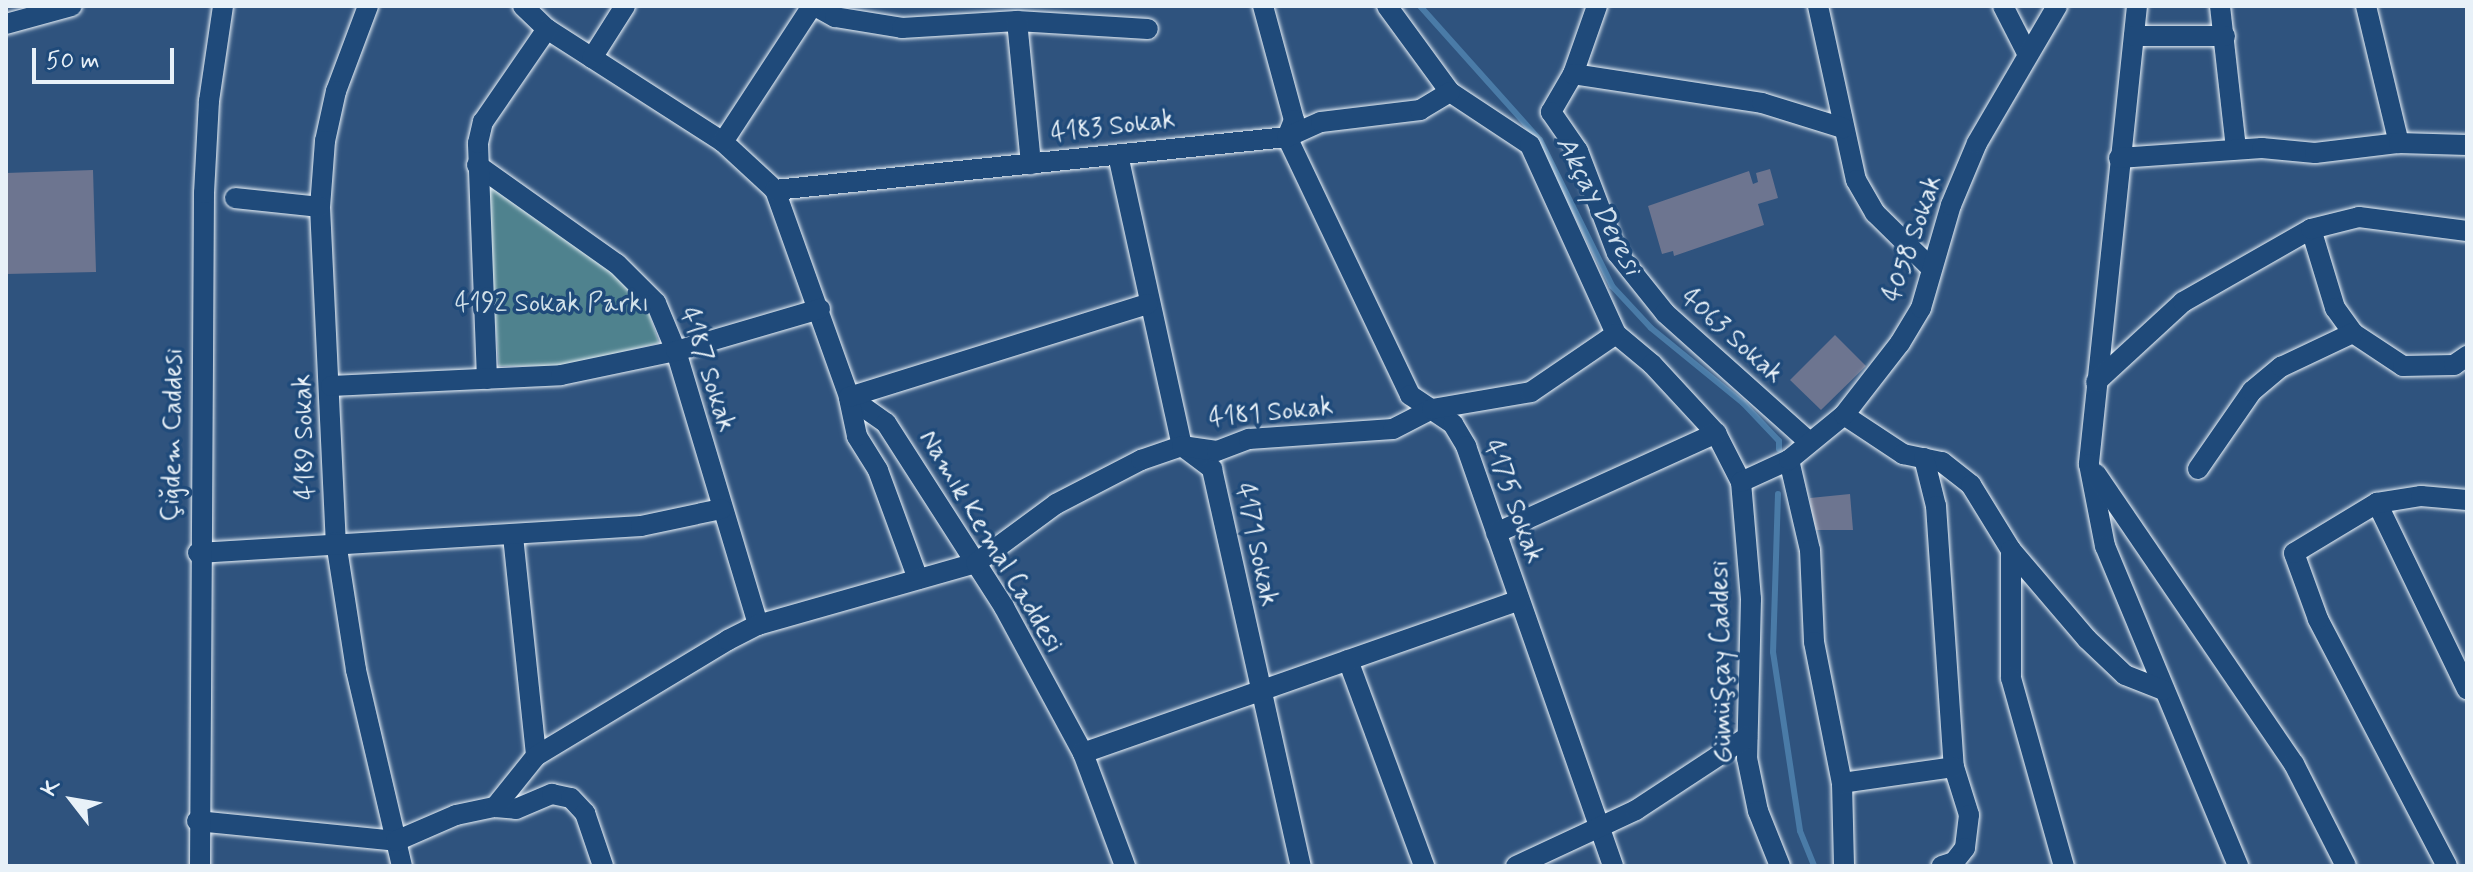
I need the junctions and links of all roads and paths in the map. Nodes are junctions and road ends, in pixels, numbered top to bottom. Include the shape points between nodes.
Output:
1 (72, 6) edge
2 (223, 6) edge
3 (368, 6) edge
4 (523, 6) edge
5 (625, 6) edge
6 (813, 6) edge
7 (910, 6) edge
8 (1263, 6) edge
9 (1387, 6) edge
10 (1597, 6) edge
11 (1818, 6) edge
12 (2003, 6) edge
13 (2057, 6) edge
14 (2137, 6) edge
15 (2220, 6) edge
16 (2366, 6) edge
17 (1017, 21) junction
18 (6, 24) edge
19 (902, 28) junction
20 (547, 29) junction
21 (1148, 29) dead end
22 (2134, 36) junction
23 (2225, 36) junction
24 (2027, 53) junction
25 (592, 58) junction
26 (1573, 74) junction
27 (1450, 92) junction
28 (1843, 128) junction
29 (1287, 137) junction
30 (723, 142) junction
31 (2399, 143) junction
32 (2467, 145) edge
33 (2236, 149) junction
34 (1118, 155) junction
35 (2119, 158) junction
36 (1031, 164) junction
37 (477, 165) junction
38 (775, 190) junction
39 (235, 198) dead end
40 (320, 207) junction
41 (2311, 229) junction
42 (2467, 231) edge
43 (1931, 268) junction
44 (1148, 304) junction
45 (820, 309) junction
46 (2353, 333) junction
47 (1616, 334) junction
48 (676, 351) junction
49 (2467, 356) edge
50 (487, 379) junction
51 (2096, 382) junction
52 (331, 386) junction
53 (849, 397) junction
54 (1432, 409) junction
55 (1844, 415) junction
56 (1716, 433) junction
57 (1808, 441) junction
58 (1182, 446) junction
59 (1924, 458) junction
60 (1789, 460) junction
61 (2089, 464) junction
62 (2198, 469) dead end
63 (1741, 482) junction
64 (2467, 500) edge
65 (2377, 503) junction
66 (721, 509) junction
67 (1496, 533) junction
68 (513, 536) junction
69 (336, 542) junction
70 (2011, 550) junction
71 (198, 553) junction
72 (976, 563) junction
73 (918, 579) junction
74 (1519, 600) junction
75 (758, 625) junction
76 (1348, 660) junction
77 (1259, 689) junction
78 (2467, 689) edge
79 (2163, 690) junction
80 (1747, 737) junction
81 (1083, 753) junction
82 (536, 756) junction
83 (1954, 767) junction
84 (1842, 783) junction
85 (495, 807) junction
86 (197, 821) junction
87 (1601, 826) junction
88 (396, 841) junction
89 (200, 866) edge
90 (402, 866) edge
91 (603, 866) edge
92 (1125, 866) edge
93 (1301, 866) edge
94 (1424, 866) edge
95 (1516, 866) edge
96 (1613, 866) edge
97 (1780, 866) edge
98 (1844, 866) edge
99 (1942, 866) edge
100 (2064, 866) edge
101 (2238, 866) edge
102 (2346, 866) edge
103 (2447, 866) edge

1 - 18 street
2 - 71 street, Çiğdem Caddesi via 209,101 204,193
3 - 40 street, 4189 Sokak via 336,91 325,141
4 - 20 street
5 - 25 street
6 - 19 street via 835,17
6 - 30 street
7 - 19 street
8 - 29 street, 4175 Sokak via 1294,120
9 - 27 street, Gümüşçay Caddesi
10 - 26 street, 4063 Sokak
11 - 28 street
12 - 24 street
13 - 24 street, 4058 Sokak
14 - 22 street
15 - 23 street
16 - 31 street
17 - 19 street
17 - 21 street
17 - 36 street
20 - 25 street
20 - 37 street via 483,122
22 - 23 street
22 - 35 street
23 - 33 street
24 - 43 street, 4058 Sokak via 1977,143
25 - 30 street
26 - 28 street via 1762,103
26 - 57 street, 4063 Sokak via 1551,112 1578,151 1617,253 1636,282
27 - 29 street, 4183 Sokak via 1420,110 1321,122
27 - 47 street, Gümüşçay Caddesi via 1530,145
28 - 43 street via 1856,180 1875,213
29 - 34 street, 4183 Sokak
29 - 54 street, 4175 Sokak via 1410,395
30 - 38 street
31 - 32 street
31 - 33 street via 2315,153
33 - 35 street
34 - 36 street, 4183 Sokak
34 - 44 street
35 - 51 street
36 - 38 street, 4183 Sokak
37 - 48 street, 4187 Sokak via 640,284 656,303
37 - 50 street
38 - 45 street
39 - 40 street
40 - 52 street, 4189 Sokak
41 - 42 street via 2359,217
41 - 46 street via 2335,308
41 - 51 street via 2183,302
43 - 55 street, 4058 Sokak via 1914,320
44 - 53 street
44 - 58 street
45 - 48 street
45 - 53 street
46 - 49 street via 2403,366 2454,365
46 - 62 street via 2281,367 2252,391
47 - 54 street, 4181 Sokak via 1531,392
47 - 56 street, Gümüşçay Caddesi via 1652,364
48 - 50 street via 561,375
48 - 66 street, 4187 Sokak
50 - 52 street
51 - 61 street
52 - 69 street, 4189 Sokak
53 - 72 street, Namık Kemal Caddesi via 886,423
53 - 73 street via 857,436 878,470
54 - 58 street, 4181 Sokak via 1393,429 1249,439 1217,451
54 - 67 street, 4175 Sokak via 1453,424 1466,446
55 - 57 street, 4058 Sokak
55 - 59 street via 1903,454
56 - 63 street, Gümüşçay Caddesi
56 - 67 street via 1636,474
57 - 60 street, 4058 Sokak
58 - 72 street, 4181 Sokak via 1108,475 1056,504
58 - 77 street, 4171 Sokak via 1212,469
59 - 70 street via 1942,462 1971,485
59 - 83 street via 1936,506
60 - 63 street, 4058 Sokak
60 - 84 street via 1810,550 1814,642
61 - 79 street via 2105,546
61 - 102 street via 2294,764
63 - 80 street, Gümüşçay Caddesi via 1751,599
64 - 65 street via 2421,496
65 - 78 street
65 - 103 street via 2294,553 2318,619
66 - 68 street via 641,526
66 - 75 street, 4187 Sokak
67 - 74 street, 4175 Sokak
68 - 69 street
68 - 82 street
69 - 71 street
69 - 88 street, 4189 Sokak via 356,670
70 - 79 street via 2125,675
70 - 100 street via 2011,678
71 - 86 street, Çiğdem Caddesi
72 - 73 street, 4181 Sokak
72 - 81 street, Namık Kemal Caddesi
73 - 75 street, 4181 Sokak
74 - 76 street
74 - 87 street, 4175 Sokak
75 - 82 street, 4181 Sokak
76 - 77 street
76 - 94 street
77 - 81 street
77 - 93 street, 4171 Sokak
79 - 101 street
80 - 87 street via 1636,810
80 - 97 street, Gümüşçay Caddesi via 1758,811
81 - 92 street, Namık Kemal Caddesi
82 - 85 street
83 - 84 street
83 - 99 street via 1969,815 1965,848 1954,862
84 - 98 street
85 - 88 street via 456,815
85 - 91 street via 516,809 552,794 571,798 585,813
86 - 88 street
86 - 89 street, Çiğdem Caddesi
87 - 95 street
87 - 96 street, 4175 Sokak
88 - 90 street, 4189 Sokak

